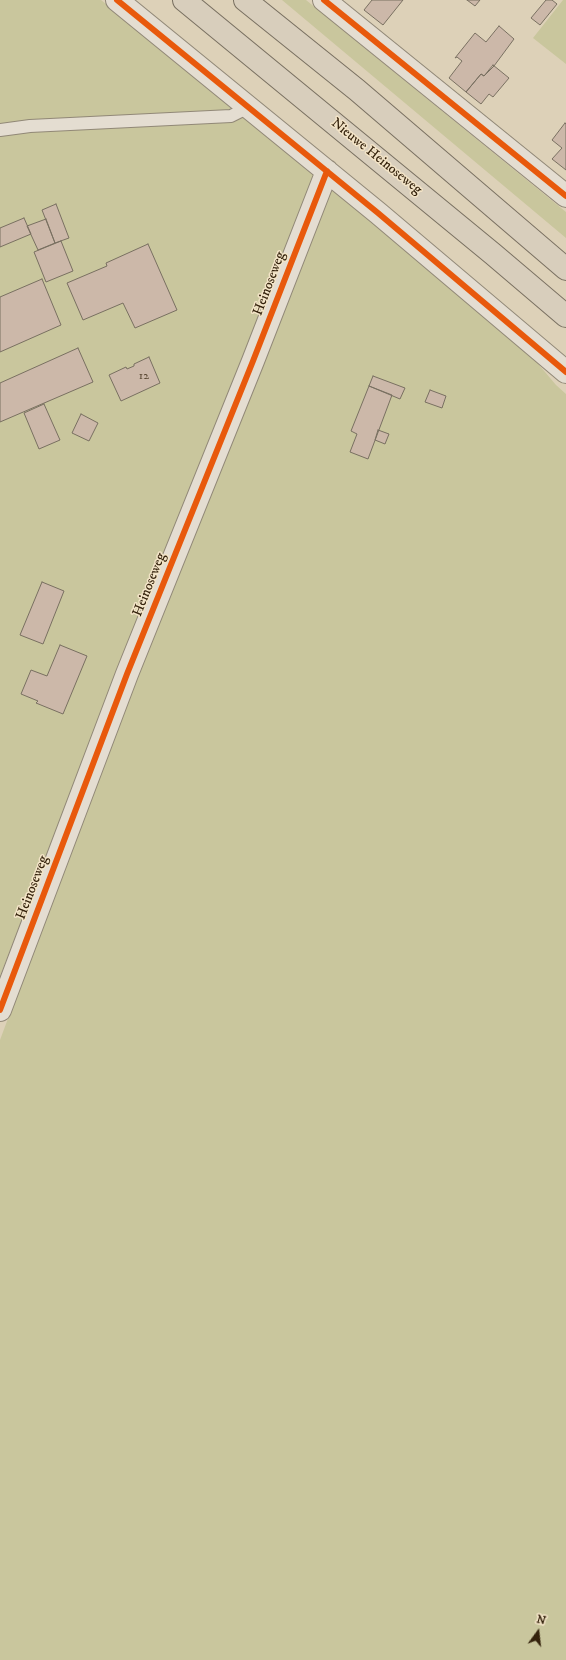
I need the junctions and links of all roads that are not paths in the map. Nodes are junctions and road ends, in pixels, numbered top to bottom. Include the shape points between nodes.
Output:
1 (117, 0) edge
2 (184, 0) edge
3 (246, 0) edge
4 (324, 0) edge
5 (249, 107) junction
6 (0, 130) edge
7 (327, 171) junction
8 (566, 196) edge
9 (566, 269) edge
10 (566, 316) edge
11 (566, 372) edge
12 (0, 1010) edge

1 - 5 street
2 - 10 highway, Nieuwe Heinoseweg
3 - 9 highway via 357,90
4 - 8 street
5 - 6 lane via 231,116 30,126
5 - 7 street
7 - 11 street
7 - 12 street, Heinoseweg via 127,674

